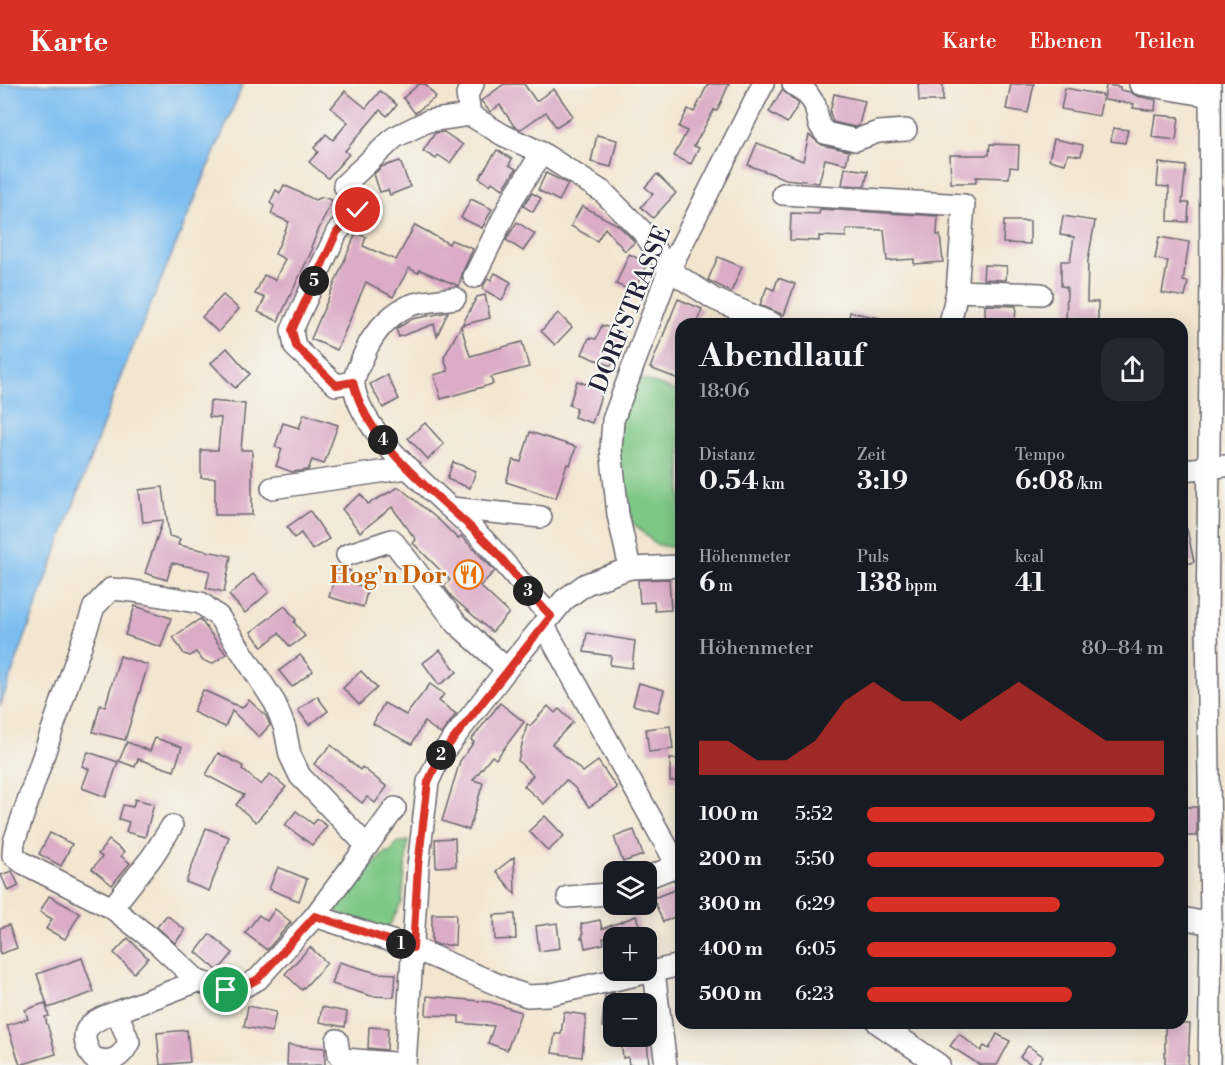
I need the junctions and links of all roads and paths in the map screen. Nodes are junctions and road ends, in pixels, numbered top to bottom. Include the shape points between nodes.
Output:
1 (473, 84) edge
2 (763, 84) edge
3 (793, 84) edge
4 (1140, 84) edge
5 (1210, 90) edge
6 (470, 115) junction
7 (906, 130) dead end
8 (542, 153) junction
9 (783, 194) dead end
10 (669, 270) junction
11 (1218, 274) edge
12 (474, 277) dead end
13 (957, 291) junction
14 (1041, 294) dead end
15 (454, 298) dead end
16 (759, 318) edge
17 (951, 318) edge
18 (353, 382) junction
19 (1188, 464) edge
20 (1217, 467) edge
21 (407, 468) junction
22 (272, 488) dead end
23 (451, 508) junction
24 (541, 517) dead end
25 (347, 555) dead end
26 (675, 566) edge
27 (630, 567) junction
28 (547, 620) junction
29 (1216, 628) edge
30 (507, 669) junction
31 (1217, 755) edge
32 (395, 808) dead end
33 (172, 826) dead end
34 (367, 846) junction
35 (675, 861) edge
36 (675, 870) edge
37 (657, 875) edge
38 (603, 893) edge
39 (568, 897) dead end
40 (112, 908) junction
41 (315, 916) junction
42 (1188, 919) edge
43 (1211, 924) junction
44 (413, 948) junction
45 (1217, 955) edge
46 (675, 966) edge
47 (657, 971) edge
48 (198, 981) junction
49 (612, 981) edge
50 (655, 981) edge
51 (117, 1012) junction
52 (887, 1029) edge
53 (337, 1040) dead end
54 (118, 1062) edge
55 (405, 1065) edge
56 (666, 1065) edge
57 (939, 1065) edge
58 (1209, 1065) edge

1 - 6 street via 467,94
2 - 10 street, DORFSTRASSE
3 - 7 street via 807,93 815,105 825,133 856,140 878,132
4 - 5 street
5 - 11 street
6 - 8 street
6 - 18 street via 428,121 395,137 344,185 358,210 337,232 292,330 296,346 336,385
8 - 10 street via 603,192 644,233
8 - 12 street via 513,198
9 - 13 street via 964,205
10 - 16 street via 714,299
10 - 27 street, DORFSTRASSE via 613,420 611,449 618,515
11 - 20 street
13 - 14 street
13 - 17 street
15 - 18 street via 411,304 390,319 372,337
18 - 21 street via 369,423
19 - 20 street
20 - 29 street
21 - 22 street
21 - 23 street
23 - 24 street
23 - 28 street via 494,550
25 - 30 street via 392,540 457,624
26 - 27 street
27 - 28 street via 586,584 564,600
28 - 30 street
28 - 35 street
29 - 31 street
30 - 44 street via 440,756 428,782
31 - 43 street
32 - 34 street
33 - 40 street
34 - 40 street via 300,776 275,704 219,617 201,603 111,590 94,607 14,842 13,855
34 - 41 street
36 - 37 street
38 - 39 street
40 - 48 street
41 - 44 street
41 - 48 street via 258,979 226,990
42 - 43 street
43 - 45 street
44 - 49 street via 528,996
44 - 55 street
45 - 58 street
46 - 47 street
48 - 51 street
50 - 56 street
51 - 54 street via 129,1042
51 - 54 street via 89,1025 84,1039 93,1058
52 - 57 street
53 - 55 street via 339,1055 345,1059

